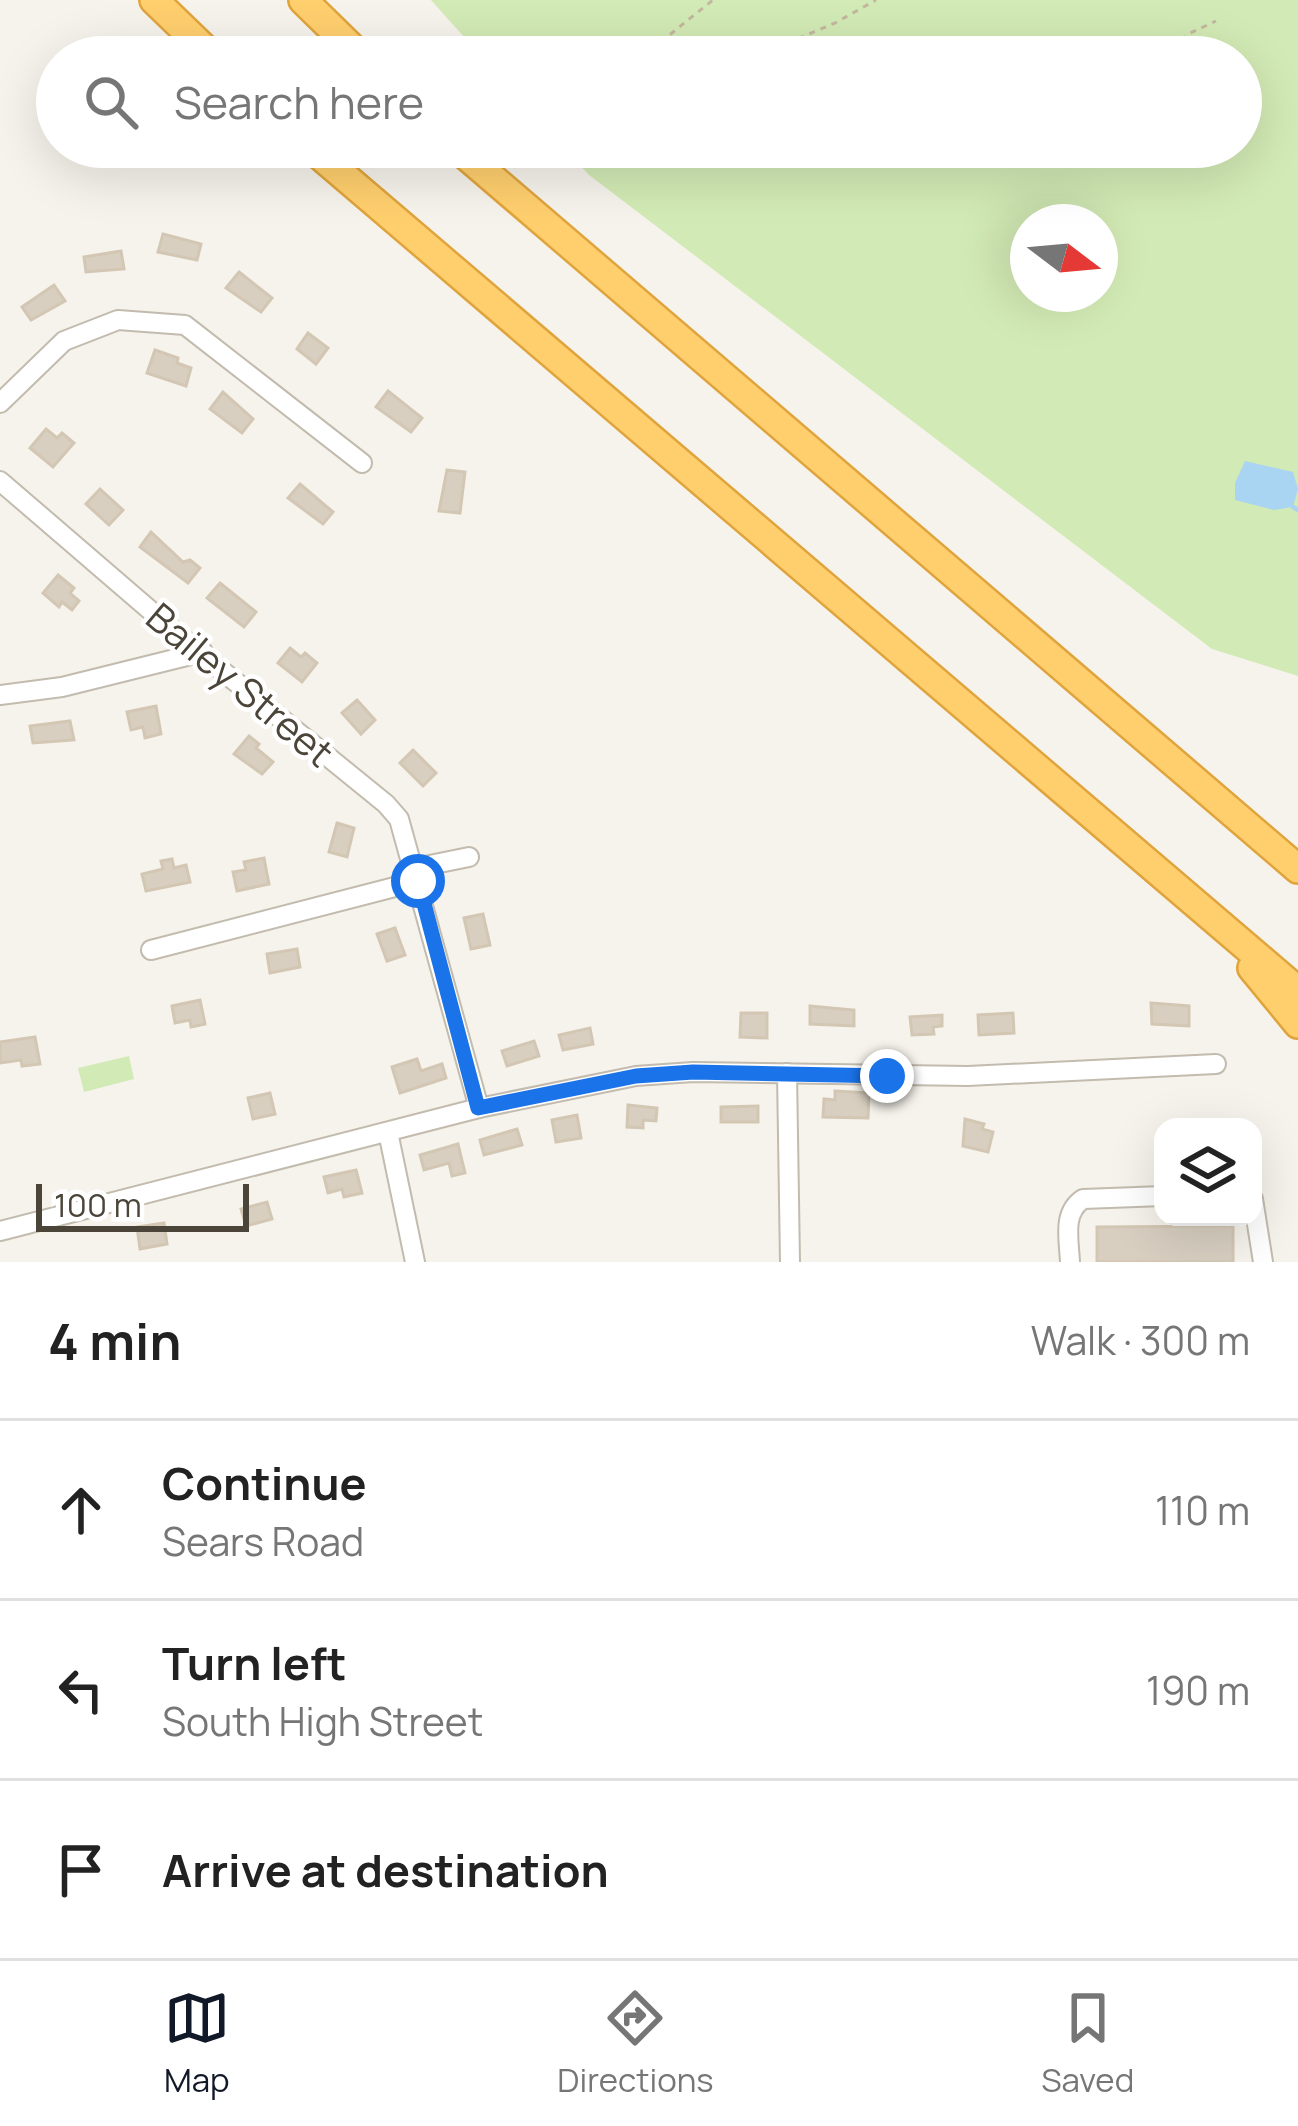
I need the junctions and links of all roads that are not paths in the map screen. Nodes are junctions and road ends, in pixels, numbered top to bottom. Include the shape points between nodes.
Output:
1 (154, 0) edge
2 (303, 0) edge
3 (191, 36) edge
4 (340, 36) edge
5 (335, 168) edge
6 (480, 168) edge
7 (0, 403) edge
8 (362, 463) dead end
9 (0, 481) edge
10 (202, 652) junction
11 (0, 695) edge
12 (469, 857) dead end
13 (1298, 869) edge
14 (416, 874) junction
15 (1212, 917) junction
16 (151, 950) dead end
17 (1298, 991) edge
18 (1298, 1024) edge
19 (1216, 1064) dead end
20 (787, 1073) junction
21 (478, 1108) junction
22 (388, 1132) junction
23 (1154, 1196) edge
24 (1258, 1226) edge
25 (0, 1231) edge
26 (415, 1262) edge
27 (790, 1262) edge
28 (1070, 1262) edge
29 (1264, 1262) edge

1 - 3 highway
2 - 4 highway
5 - 15 highway
6 - 13 highway
7 - 8 street via 64,341 118,320 185,325
9 - 10 street, Bailey Street
10 - 11 street
10 - 14 street, Bailey Street via 386,804
12 - 14 street
14 - 16 street
14 - 21 street, Bailey Street
15 - 17 highway
15 - 18 highway
19 - 20 street via 968,1076
20 - 21 street via 636,1076
20 - 27 street
21 - 22 street
22 - 25 street
22 - 26 street
23 - 28 street via 1073,1206
24 - 29 street

